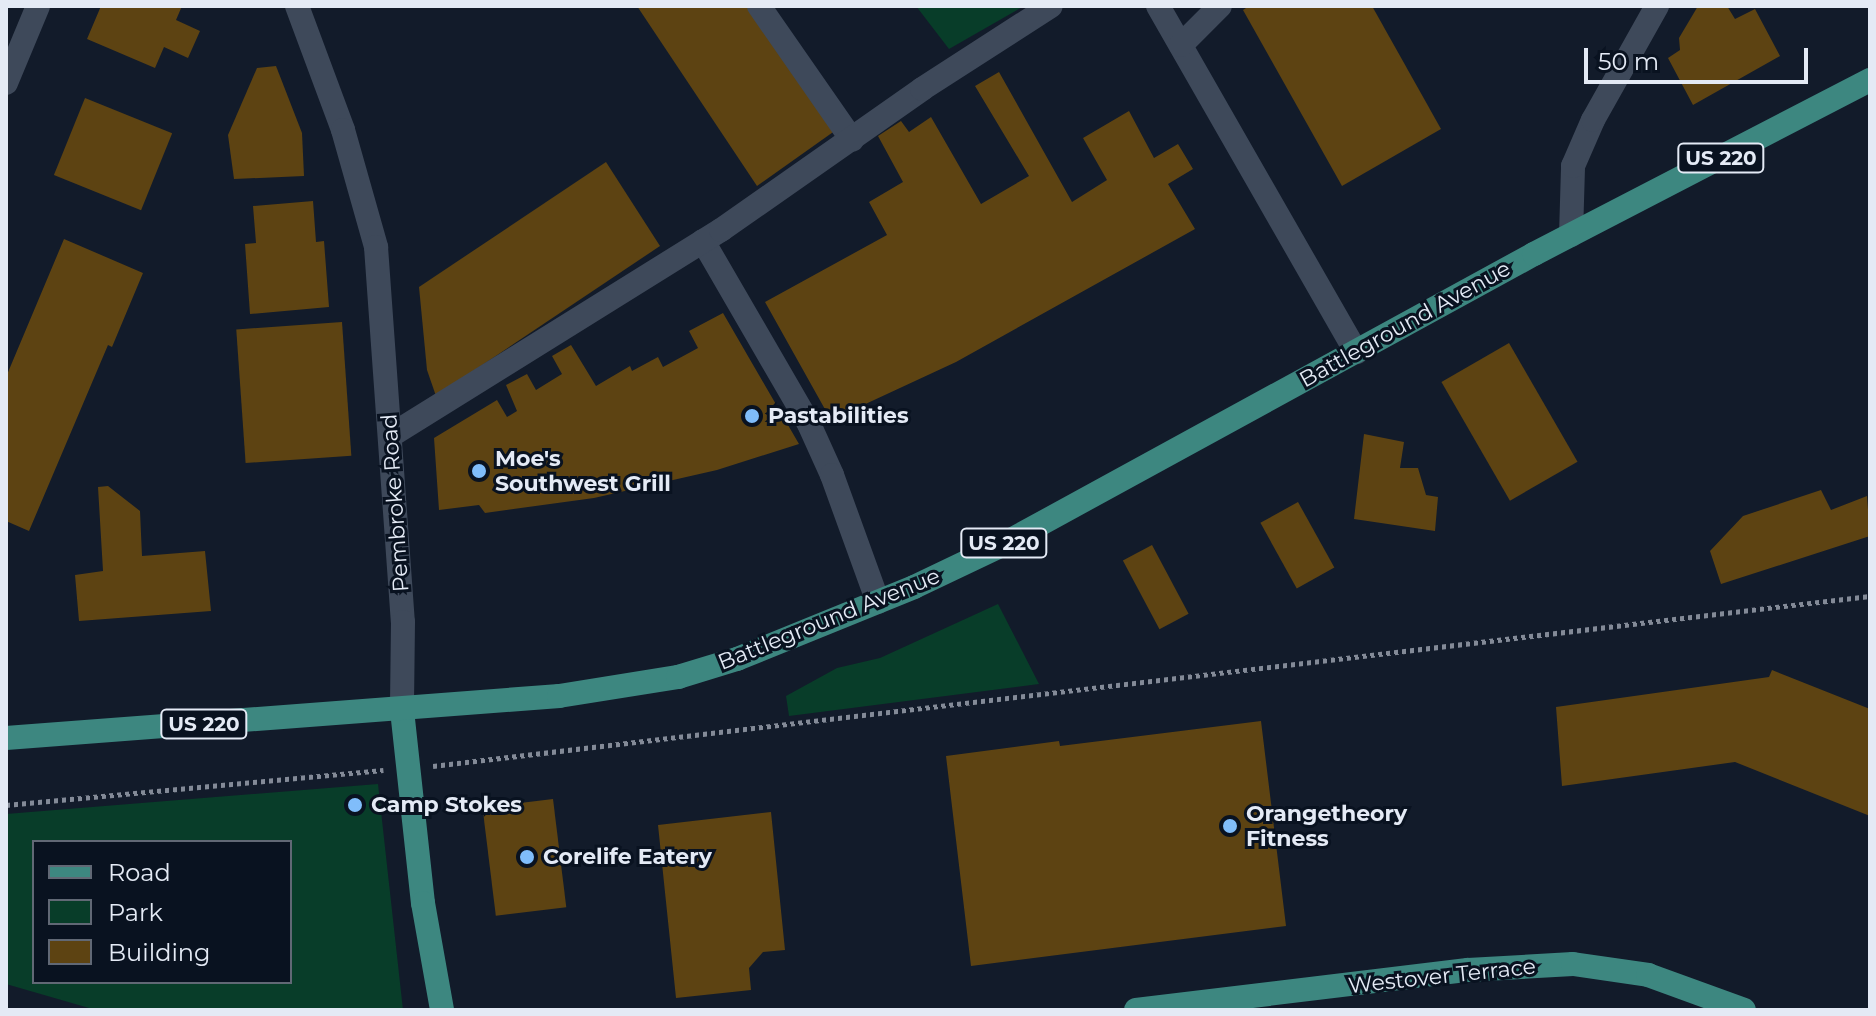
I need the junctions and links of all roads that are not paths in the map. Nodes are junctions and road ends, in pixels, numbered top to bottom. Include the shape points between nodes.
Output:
1 (38, 6) edge
2 (297, 6) edge
3 (759, 6) edge
4 (1051, 6) edge
5 (1158, 6) edge
6 (1220, 6) edge
7 (1657, 6) edge
8 (1181, 45) junction
9 (1870, 80) edge
10 (6, 83) edge
11 (852, 140) junction
12 (1571, 235) junction
13 (703, 241) junction
14 (1356, 352) junction
15 (390, 436) junction
16 (878, 602) junction
17 (402, 710) junction
18 (6, 738) edge
19 (442, 1010) edge
20 (1136, 1010) edge
21 (1744, 1010) edge

1 - 10 street
2 - 15 street, Pembroke Road via 343,130 376,247
3 - 11 street
4 - 11 street
5 - 8 street
6 - 8 street
7 - 12 street via 1573,166
8 - 14 street
9 - 12 main road, Battleground Avenue / US 220
11 - 13 street
12 - 14 main road, Battleground Avenue / US 220
13 - 15 street
13 - 16 street via 809,424
14 - 16 main road, Battleground Avenue / US 220 via 1000,546
15 - 17 street, Pembroke Road via 403,622
16 - 17 main road, Battleground Avenue / US 220 via 678,677 559,696
17 - 18 main road, Battleground Avenue / US 220
17 - 19 main road, Pembroke Road via 423,903
20 - 21 main road, Westover Terrace via 1468,970 1573,964 1648,975

